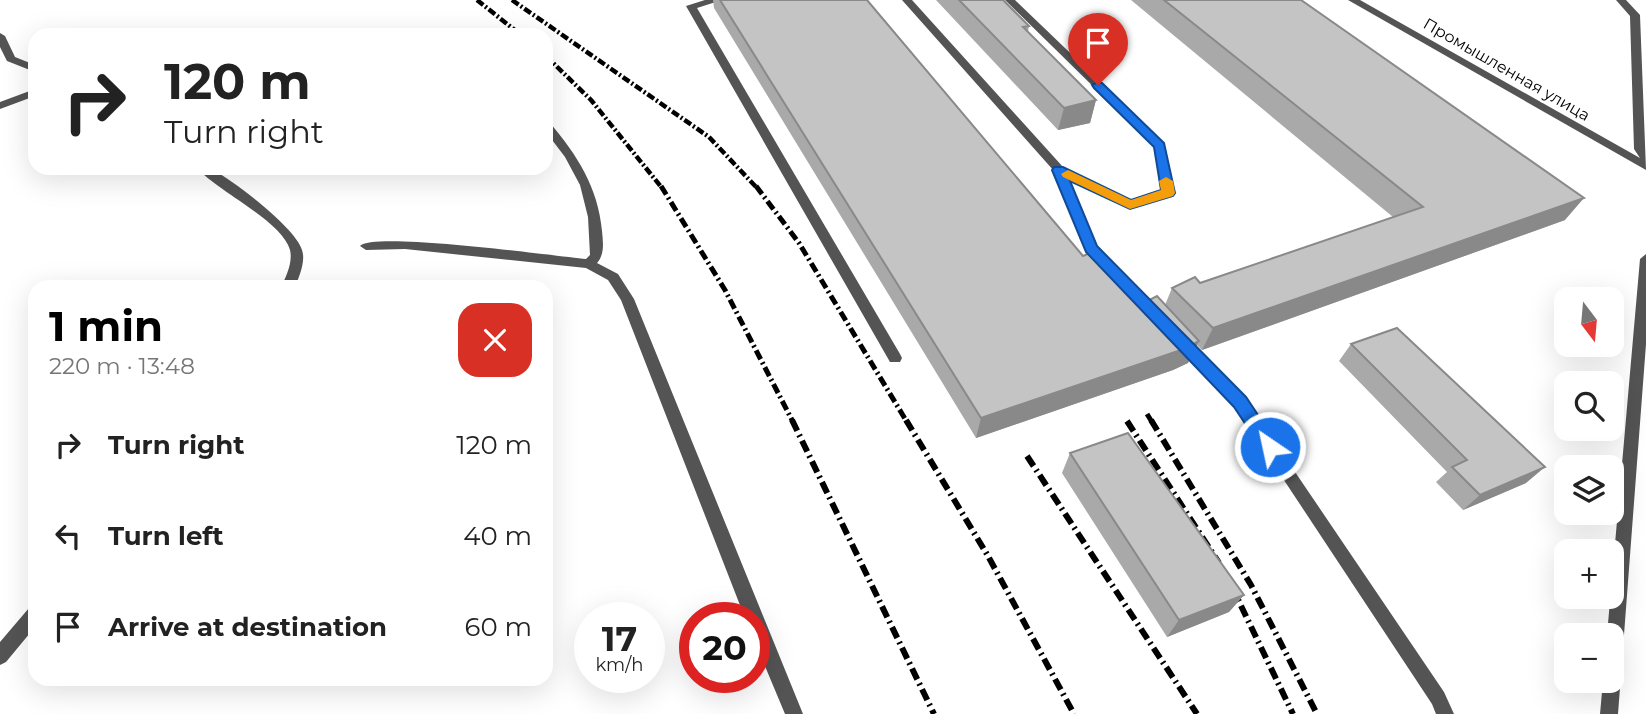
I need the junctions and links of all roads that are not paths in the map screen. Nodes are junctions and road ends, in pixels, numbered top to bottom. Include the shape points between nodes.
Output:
1 (717, 0) edge
2 (907, 0) edge
3 (1010, 0) edge
4 (1353, 0) edge
5 (1621, 0) edge
6 (0, 36) edge
7 (28, 66) edge
8 (28, 95) edge
9 (0, 106) edge
10 (553, 133) edge
11 (1646, 158) edge
12 (1646, 166) edge
13 (1059, 170) junction
14 (212, 175) edge
15 (366, 246) dead end
16 (1646, 259) edge
17 (589, 264) junction
18 (292, 280) edge
19 (895, 358) dead end
20 (748, 602) edge
21 (28, 622) edge
22 (0, 656) edge
23 (770, 656) edge
24 (794, 714) edge
25 (1445, 714) edge
26 (1609, 714) edge

1 - 19 street via 691,6
2 - 13 street
3 - 13 street via 1160,146 1168,193 1130,205
4 - 12 street, Промышленная улица
5 - 11 street via 1635,15 1640,149
6 - 7 street via 11,59
8 - 9 street
10 - 17 street via 576,161 588,188 597,229 596,256
13 - 25 street via 1091,248 1240,402
14 - 18 street via 286,231 296,250
15 - 17 street via 405,245
16 - 26 street
17 - 20 street via 613,277 627,299
21 - 22 street
23 - 24 street

